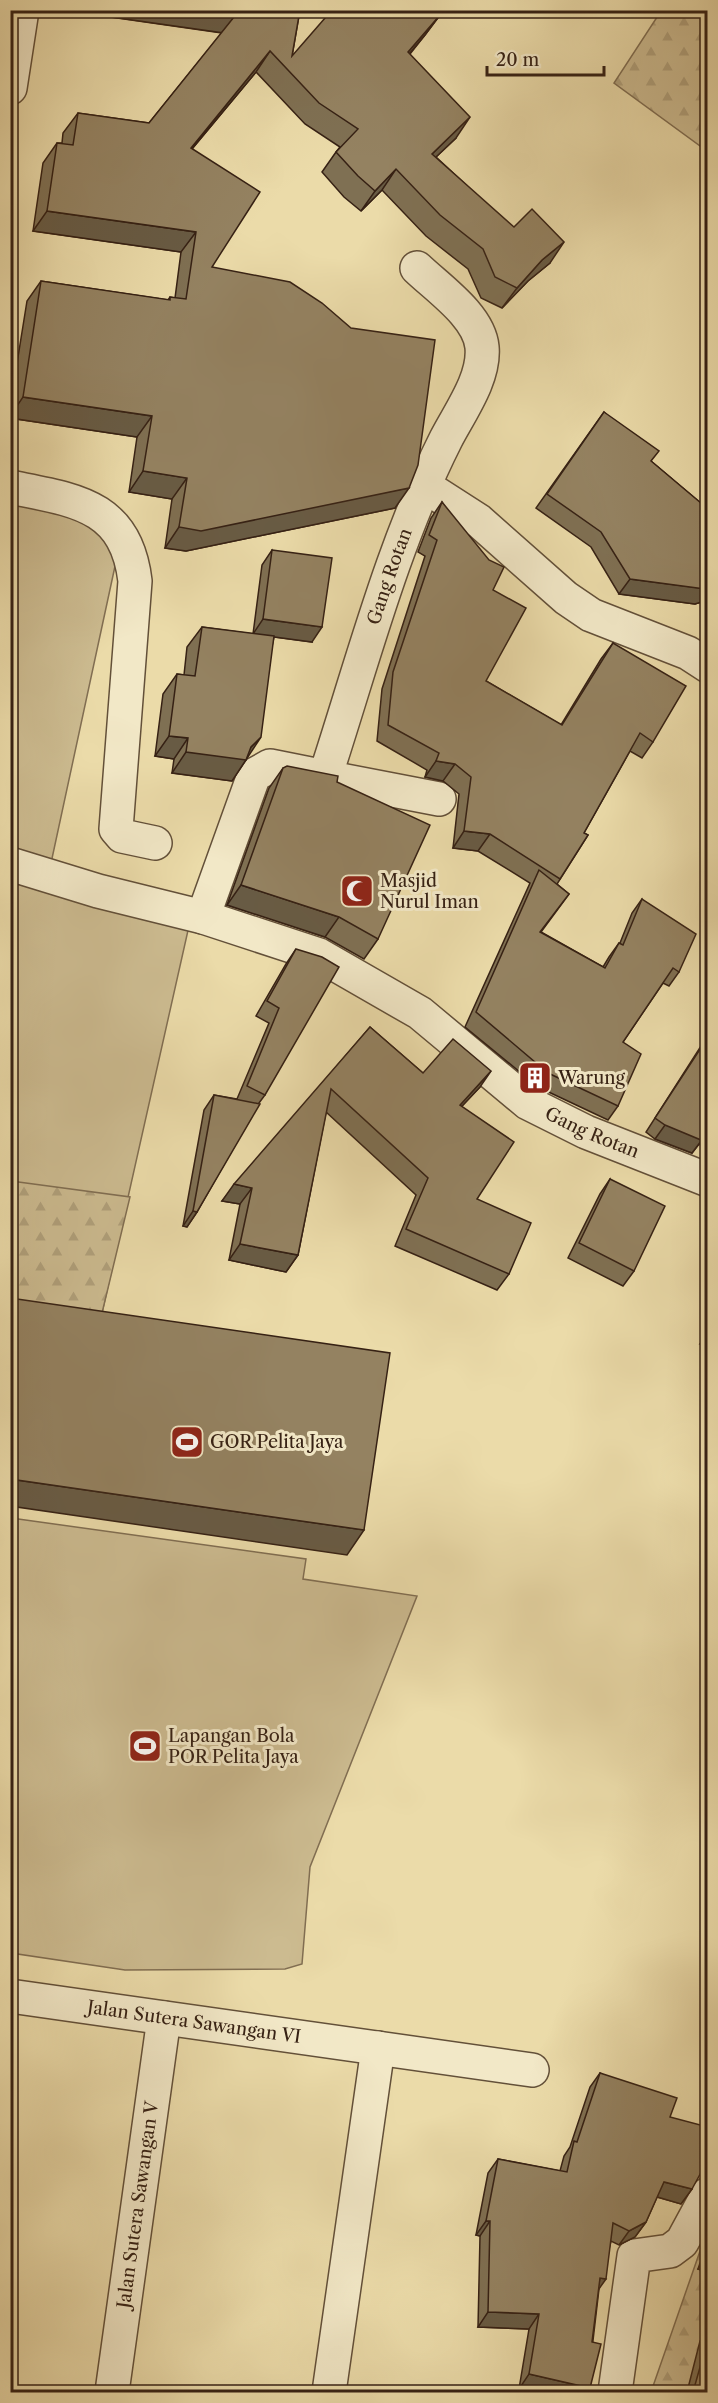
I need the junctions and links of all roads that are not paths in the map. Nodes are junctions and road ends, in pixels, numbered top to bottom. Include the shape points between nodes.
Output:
1 (22, 10) edge
2 (10, 88) edge
3 (417, 268) dead end
4 (423, 485) junction
5 (10, 487) edge
6 (708, 666) edge
7 (325, 777) junction
8 (438, 799) dead end
9 (155, 843) dead end
10 (10, 864) edge
11 (203, 917) junction
12 (708, 1180) edge
13 (10, 1996) edge
14 (164, 2018) junction
15 (378, 2048) junction
16 (532, 2070) dead end
17 (708, 2194) edge
18 (112, 2392) edge
19 (329, 2392) edge
20 (615, 2392) edge

1 - 2 street
3 - 4 street, Gang Rotan via 480,332 483,350 479,374
4 - 6 street via 479,521 566,598 591,615 687,653
4 - 7 street, Gang Rotan via 379,606
5 - 9 street via 73,500 93,510 118,531 132,557 135,581 116,829 122,836
7 - 8 street
7 - 11 street via 270,766 254,775
10 - 11 street, Gang Rotan
11 - 12 street, Gang Rotan via 319,955 420,1013 528,1103 585,1132
13 - 14 street, Jalan Sutera Sawangan VI
14 - 15 street, Jalan Sutera Sawangan VI
14 - 18 street, Jalan Sutera Sawangan V
15 - 16 street, Jalan Sutera Sawangan VI
15 - 19 street
17 - 20 street via 682,2242 670,2251 634,2256

